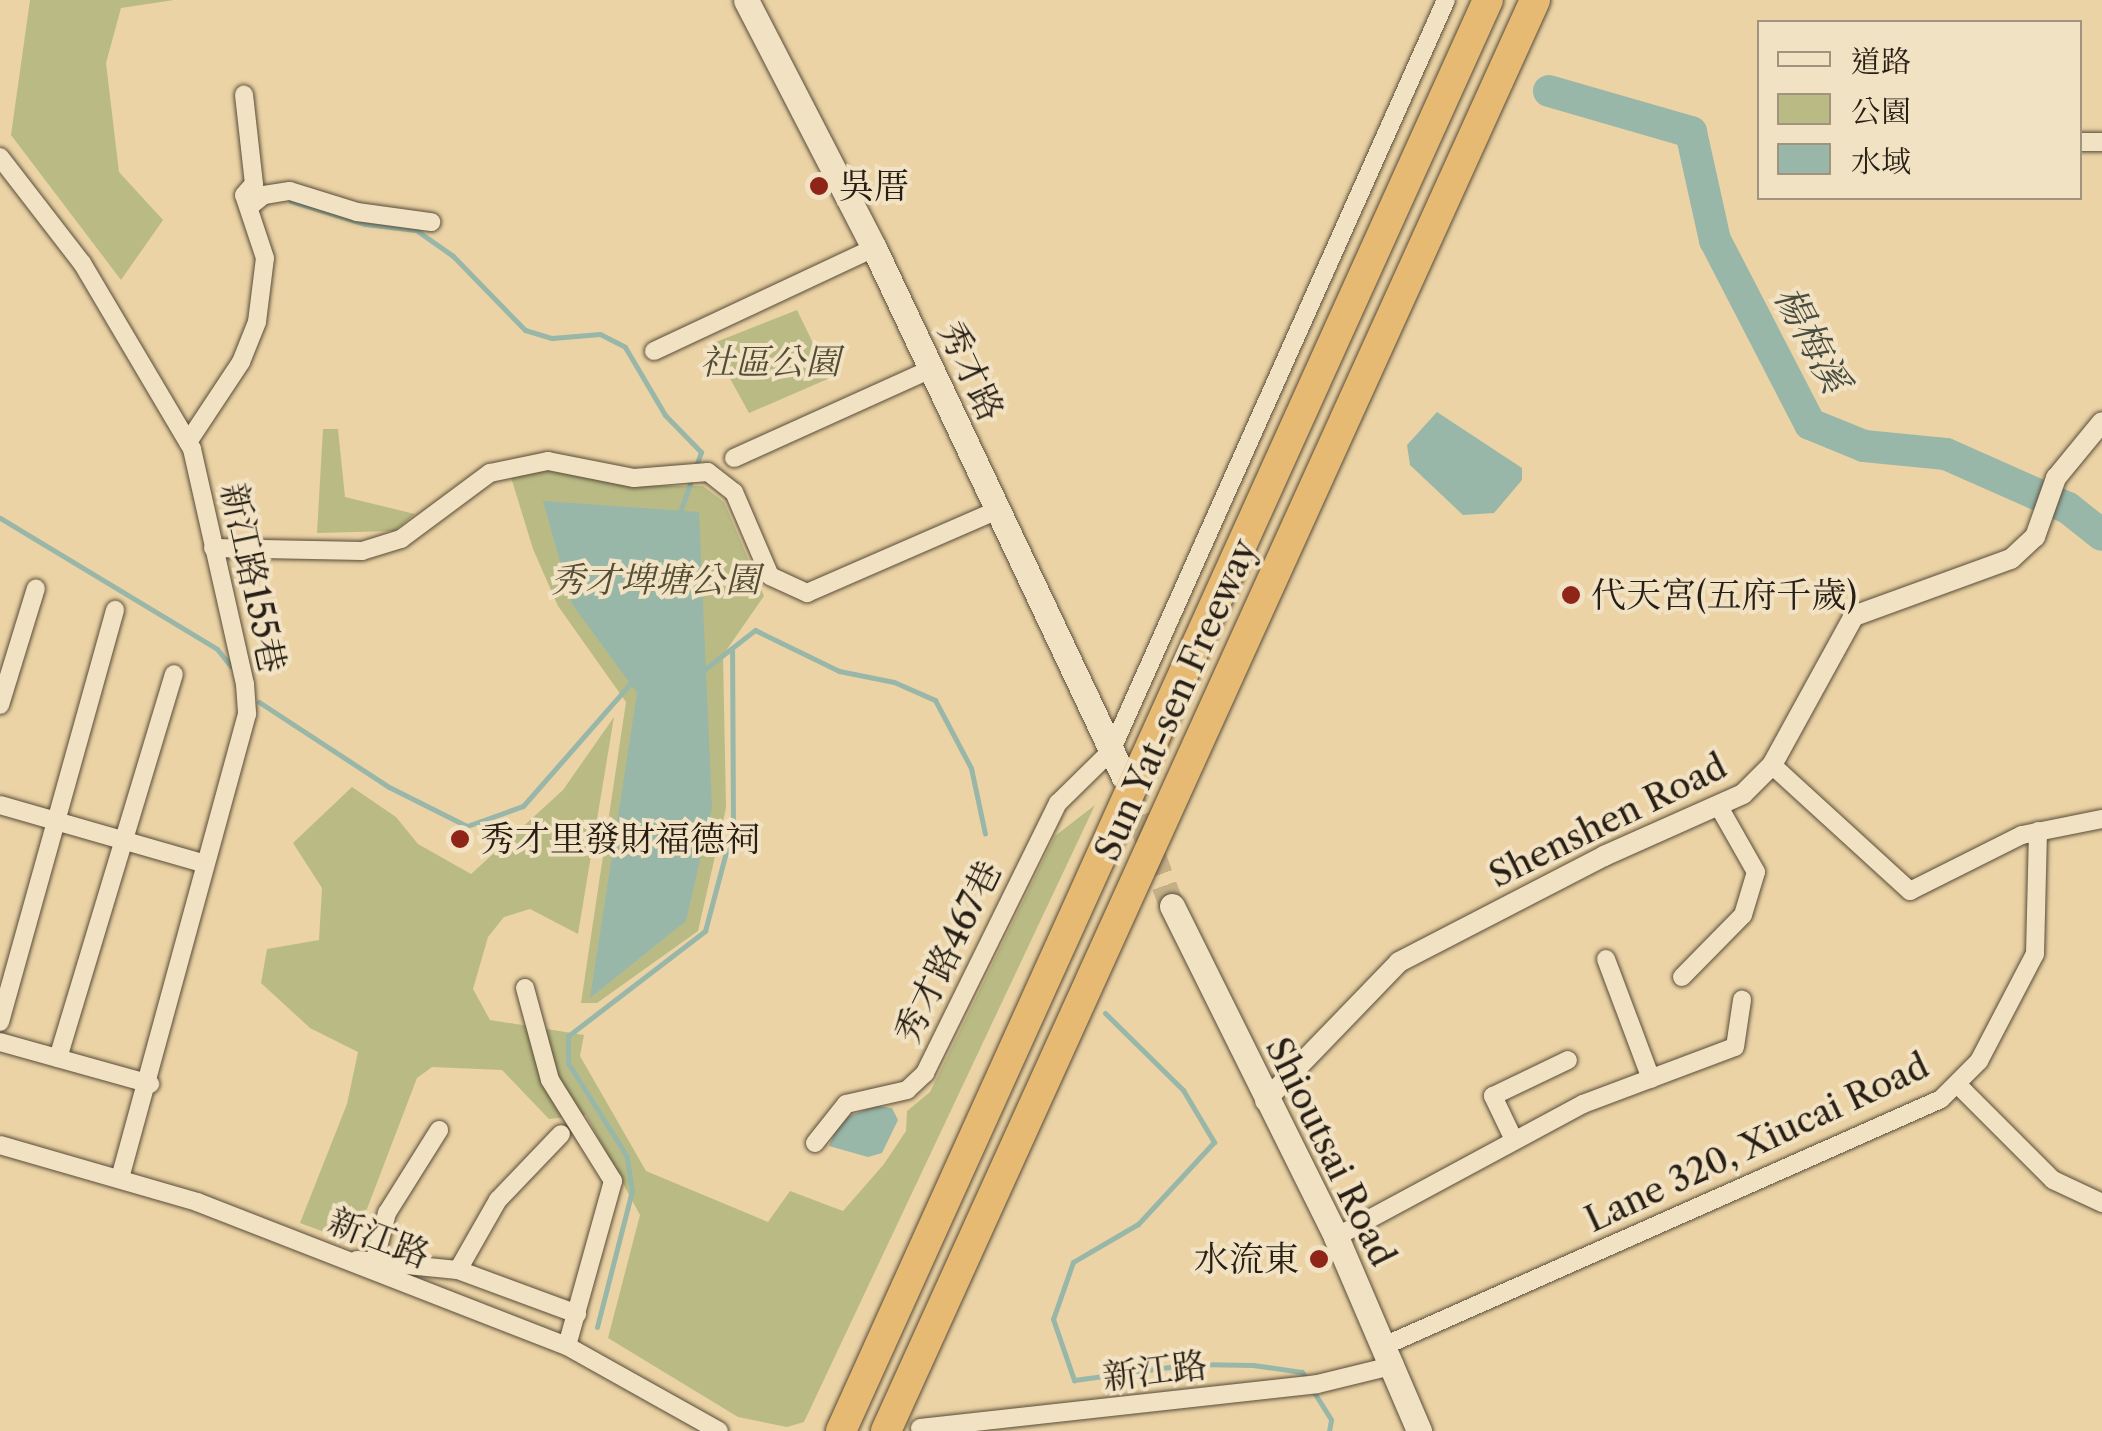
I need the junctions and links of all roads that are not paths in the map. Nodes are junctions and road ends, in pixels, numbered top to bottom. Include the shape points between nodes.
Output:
1 (746, 0) edge
2 (1446, 0) edge
3 (1488, 0) edge
4 (1535, 0) edge
5 (244, 95) dead end
6 (0, 157) edge
7 (249, 207) junction
8 (430, 222) dead end
9 (874, 248) junction
10 (654, 351) dead end
11 (932, 368) junction
12 (2102, 422) edge
13 (188, 442) junction
14 (734, 458) dead end
15 (996, 510) junction
16 (212, 548) junction
17 (36, 588) dead end
18 (115, 610) dead end
19 (174, 674) dead end
20 (0, 705) edge
21 (1111, 751) junction
22 (1772, 765) junction
23 (1124, 777) tunnel mouth
24 (0, 804) edge
25 (1718, 805) junction
26 (2102, 819) edge
27 (53, 820) junction
28 (2038, 831) junction
29 (120, 840) junction
30 (202, 863) junction
31 (1172, 906) tunnel mouth
32 (1606, 959) dead end
33 (1682, 977) dead end
34 (525, 988) dead end
35 (1742, 1000) dead end
36 (0, 1022) edge
37 (0, 1042) edge
38 (58, 1058) junction
39 (1568, 1060) dead end
40 (1651, 1078) junction
41 (150, 1084) junction
42 (1958, 1086) junction
43 (1265, 1101) junction
44 (439, 1130) dead end
45 (561, 1134) dead end
46 (1514, 1140) junction
47 (815, 1143) dead end
48 (0, 1145) edge
49 (121, 1176) junction
50 (2102, 1203) edge
51 (1336, 1237) junction
52 (376, 1260) junction
53 (346, 1261) junction
54 (458, 1270) junction
55 (577, 1314) junction
56 (567, 1346) junction
57 (1390, 1356) junction
58 (1067, 1422) edge
59 (920, 1428) dead end
60 (960, 1428) edge
61 (718, 1431) edge
62 (841, 1431) edge
63 (886, 1431) edge
64 (1419, 1431) edge

1 - 9 main road, 秀才路
2 - 21 street
3 - 62 highway, Sun Yat-sen Freeway
4 - 63 highway, Sun Yat-sen Freeway
5 - 7 street via 254,184 244,196
6 - 13 street, 新江路155巷 via 82,262
7 - 8 street via 290,191 357,212
7 - 13 street via 265,258 257,322 241,362
9 - 10 street
9 - 11 main road, 秀才路
11 - 14 street
11 - 15 main road, 秀才路
12 - 22 street, Shenshen Road via 2056,478 2042,521 2011,559 1854,616
13 - 16 street, 新江路155巷
15 - 16 street via 807,593 770,576 734,492 708,472 634,478 548,461 490,473 402,538 362,551
15 - 21 main road, 秀才路
16 - 30 street, 新江路155巷 via 247,714
17 - 20 street
18 - 27 street
19 - 29 street
21 - 23 main road, 秀才路
21 - 47 street, 秀才路467巷 via 1058,803 925,1073 907,1090 846,1104
22 - 25 street, Shenshen Road via 1744,794
22 - 28 street via 1910,891
24 - 27 street
25 - 33 street via 1756,872 1743,916
25 - 43 street, Shenshen Road via 1399,962
26 - 28 street
27 - 29 street
27 - 36 street
28 - 42 street, Lane 320, Xiucai Road via 2035,954 1979,1061
29 - 30 street
29 - 38 street
30 - 41 street, 新江路155巷
31 - 43 main road, Shioutsai Road
32 - 40 street
34 - 55 street via 550,1080 612,1181
35 - 40 street via 1736,1047
37 - 38 street
38 - 41 street
39 - 46 street via 1493,1096
40 - 46 street
41 - 49 street, 新江路155巷
42 - 50 street via 2053,1180
42 - 57 street, Lane 320, Xiucai Road via 1941,1100
43 - 51 main road, Shioutsai Road
44 - 52 street via 387,1213
45 - 54 street via 498,1200
46 - 51 street
48 - 49 street, 新江路
49 - 53 street, 新江路
51 - 57 main road, Shioutsai Road
52 - 53 street
52 - 54 street
53 - 56 street, 新江路
54 - 55 street
55 - 56 street
56 - 61 street, 新江路
57 - 58 street, 新江路 via 1318,1384
57 - 64 main road, Shioutsai Road
58 - 60 street, 新江路
59 - 60 street, 新江路

